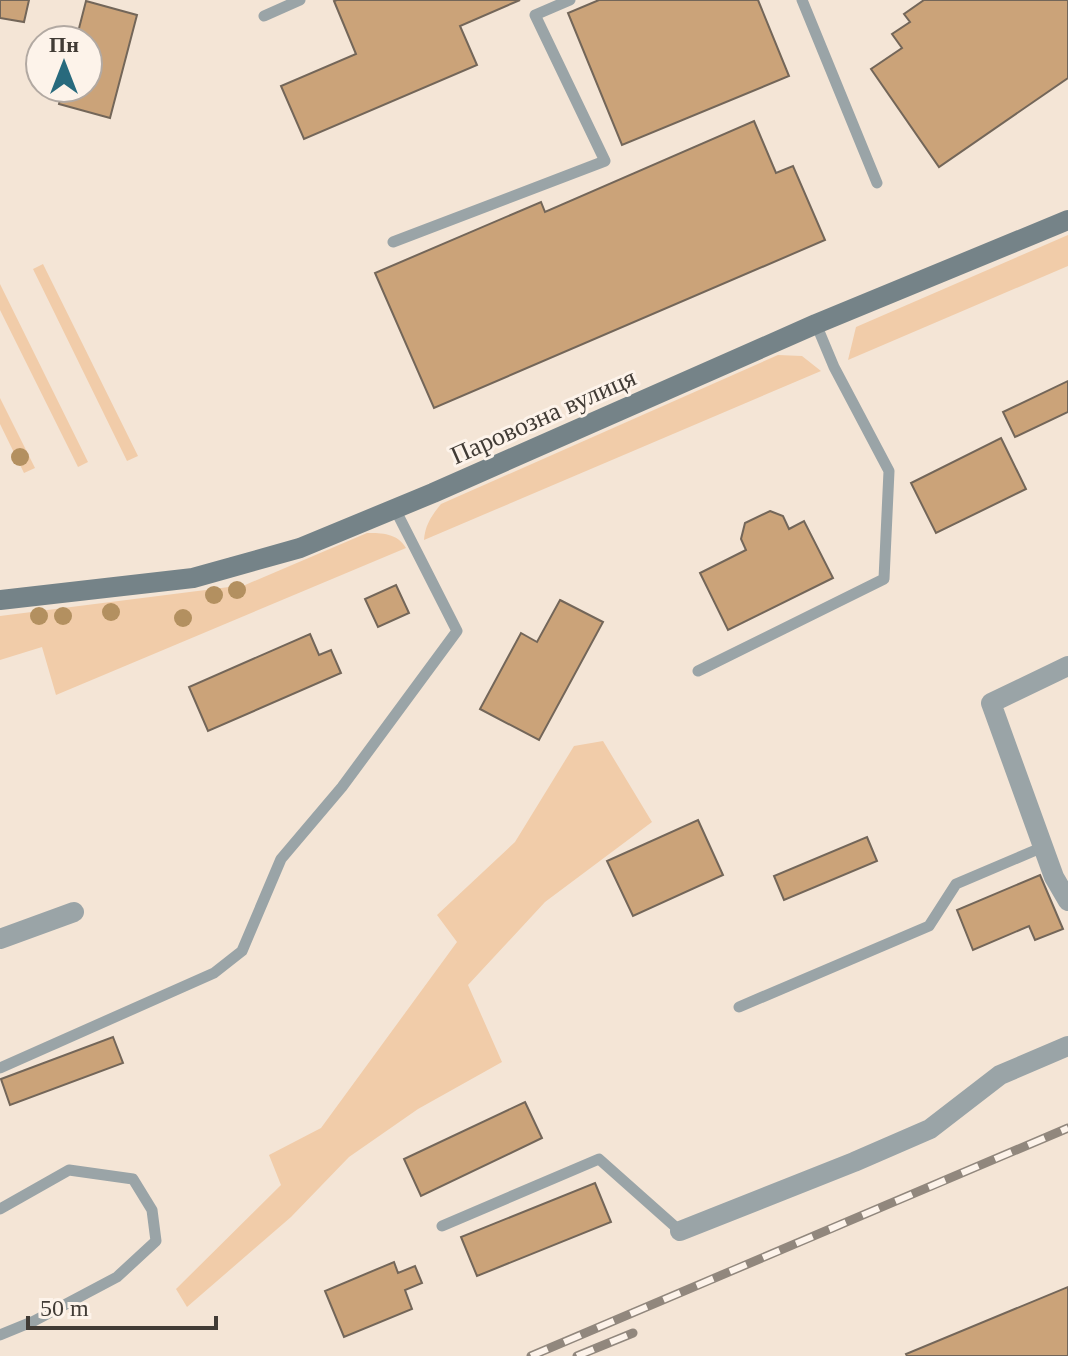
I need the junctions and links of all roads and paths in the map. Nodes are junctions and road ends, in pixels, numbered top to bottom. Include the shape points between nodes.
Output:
1 (300, 0) edge
2 (570, 0) edge
3 (802, 0) edge
4 (264, 16) dead end
5 (877, 183) dead end
6 (1068, 220) edge
7 (393, 242) dead end
8 (816, 324) junction
9 (395, 509) junction
10 (7, 598) edge
11 (1068, 666) edge
12 (698, 671) dead end
13 (1043, 847) junction
14 (1068, 901) edge
15 (74, 912) dead end
16 (0, 939) edge
17 (739, 1007) dead end
18 (1068, 1046) edge
19 (0, 1068) edge
20 (0, 1209) edge
21 (442, 1226) dead end
22 (680, 1231) joint
23 (0, 1335) edge

1 - 4 lane
2 - 7 lane via 535,15 605,161
3 - 5 lane
6 - 8 main road, Паровозна вулиця
8 - 9 main road, Паровозна вулиця
8 - 12 lane via 889,471 884,579
9 - 10 main road, Паровозна вулиця via 300,548 193,578
9 - 19 lane via 457,631 342,787 281,859 242,951 214,973
11 - 13 street via 991,703
13 - 14 street
13 - 17 lane via 956,884 929,926
15 - 16 street
18 - 22 street via 1000,1075 930,1129
20 - 23 lane via 69,1170 133,1179 152,1210 156,1241 117,1277
21 - 22 lane via 599,1159

